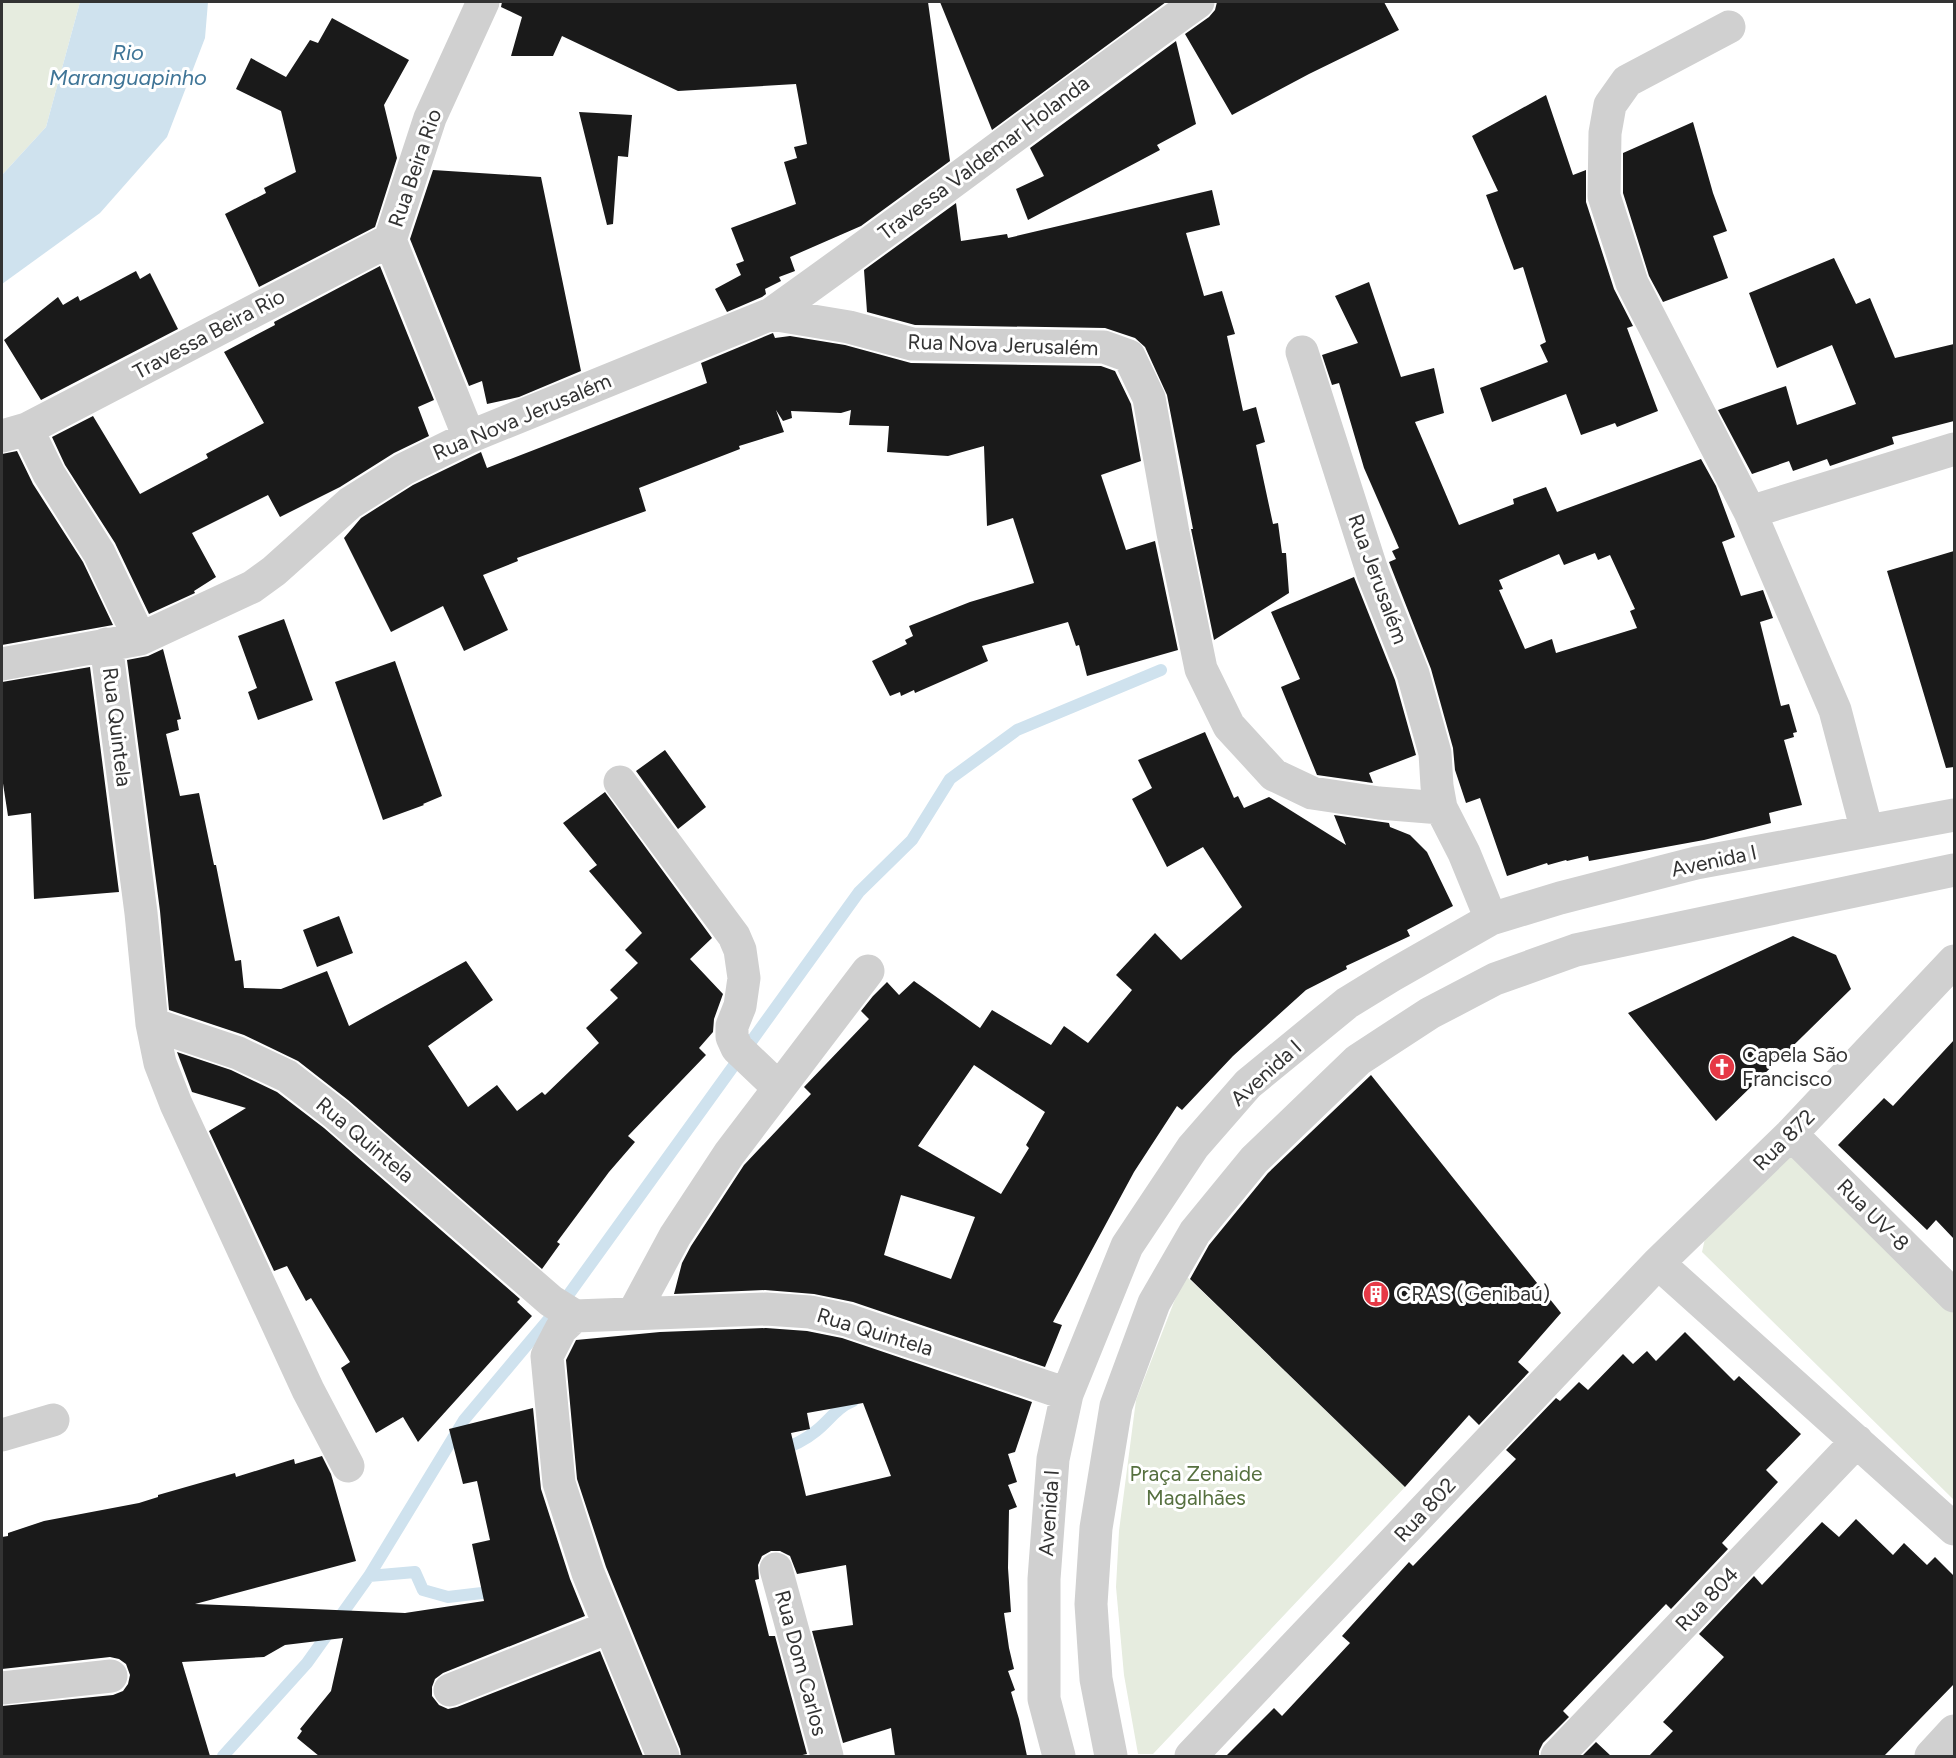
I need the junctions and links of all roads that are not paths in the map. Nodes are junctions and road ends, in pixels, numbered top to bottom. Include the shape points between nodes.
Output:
1 (483, 2) edge
2 (1198, 2) edge
3 (1729, 27) dead end
4 (390, 240) junction
5 (771, 314) junction
6 (1302, 352) dead end
7 (14, 432) edge
8 (469, 437) junction
9 (1954, 449) edge
10 (1750, 512) junction
11 (140, 639) junction
12 (106, 644) junction
13 (2, 664) edge
14 (620, 782) dead end
15 (1441, 808) junction
16 (1954, 815) edge
17 (1868, 831) junction
18 (1954, 870) edge
19 (1491, 920) junction
20 (1954, 961) edge
21 (868, 970) dead end
22 (152, 1024) junction
23 (779, 1088) junction
24 (1791, 1134) junction
25 (1658, 1263) junction
26 (1954, 1296) edge
27 (566, 1310) junction
28 (633, 1314) junction
29 (1066, 1394) junction
30 (53, 1420) dead end
31 (2, 1435) edge
32 (1857, 1441) junction
33 (348, 1466) dead end
34 (1954, 1529) edge
35 (776, 1569) dead end
36 (609, 1627) junction
37 (111, 1676) dead end
38 (2, 1688) edge
39 (450, 1690) dead end
40 (1954, 1731) edge
41 (663, 1756) edge
42 (827, 1756) edge
43 (1059, 1756) edge
44 (1111, 1756) edge
45 (1191, 1756) edge
46 (1557, 1756) edge
47 (1930, 1756) edge

1 - 4 street, Rua Beira Rio via 430,118
2 - 5 street, Travessa Valdemar Holanda
3 - 10 street via 1627,81 1610,105 1605,133 1604,196 1632,283
4 - 7 street, Travessa Beira Rio
4 - 8 street, Rua Beira Rio
5 - 8 street, Rua Nova Jerusalém
5 - 15 street, Rua Nova Jerusalém via 849,327 912,345 1104,347 1129,356 1149,398 1201,669 1230,726 1274,775 1312,794
6 - 15 street, Rua Jerusalém via 1373,574 1413,674 1435,753
7 - 11 street, Travessa Beira Rio via 49,474 99,554
8 - 11 street, Rua Nova Jerusalém via 372,487 252,586
9 - 10 street
10 - 17 street via 1835,710
11 - 12 street, Rua Nova Jerusalém
12 - 13 street, Rua Nova Jerusalém
12 - 22 street, Rua Quintela
14 - 23 street via 734,936 744,978 732,1037 737,1048
15 - 19 street
16 - 17 street, Avenida I
17 - 19 street, Avenida I via 1696,863
18 - 44 street via 1576,950 1495,979 1430,1013 1358,1060 1254,1160 1195,1232 1154,1303 1116,1407 1096,1528 1091,1604 1096,1679
19 - 29 street, Avenida I via 1347,1003 1248,1084 1193,1147 1127,1246
20 - 24 street, Rua 872
21 - 23 street
22 - 27 street, Rua Quintela via 238,1053 287,1076
22 - 33 street, Rua Quintela via 160,1063 176,1104 308,1390
23 - 28 street via 675,1236
24 - 25 street, Rua 872
24 - 26 street, Rua UV-8
25 - 32 street
25 - 45 street, Rua 802
27 - 28 street, Rua Quintela
27 - 36 street via 546,1365 560,1484
28 - 29 street, Rua Quintela via 766,1309 810,1312 847,1320
29 - 43 street, Avenida I via 1053,1459 1044,1579 1044,1699
30 - 31 street
32 - 34 street
32 - 46 street, Rua 804
35 - 42 street, Rua Dom Carlos
36 - 39 street
36 - 41 street
37 - 38 street
40 - 47 street

